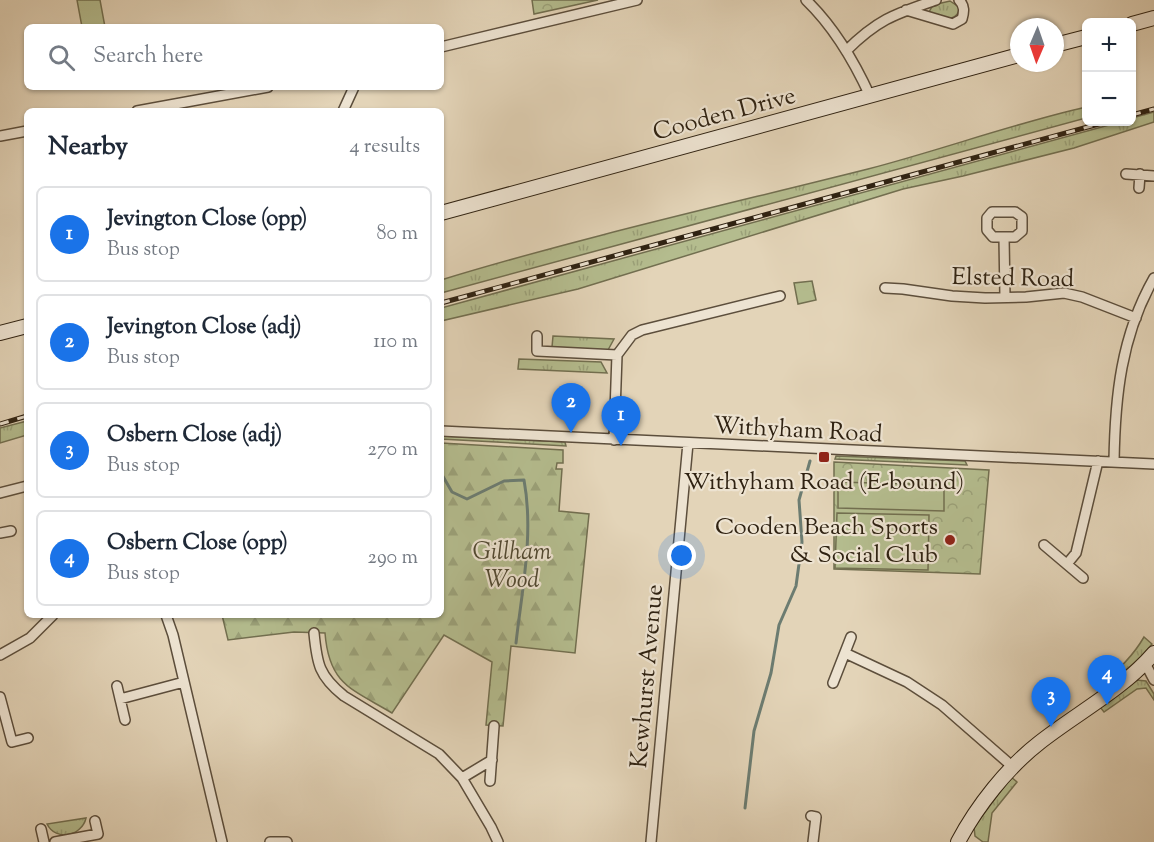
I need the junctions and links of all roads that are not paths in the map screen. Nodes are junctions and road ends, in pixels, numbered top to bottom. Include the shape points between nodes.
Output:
1 (637, 0) edge
2 (806, 0) edge
3 (936, 0) edge
4 (959, 0) edge
5 (906, 10) junction
6 (1154, 18) edge
7 (1136, 23) edge
8 (1082, 38) edge
9 (1064, 43) edge
10 (444, 46) edge
11 (846, 51) junction
12 (1010, 57) edge
13 (252, 90) edge
14 (353, 90) edge
15 (870, 96) junction
16 (153, 108) edge
17 (344, 108) edge
18 (24, 132) edge
19 (0, 136) edge
20 (1126, 174) dead end
21 (1140, 174) junction
22 (1154, 176) edge
23 (1139, 188) dead end
24 (444, 212) edge
25 (1004, 237) dead end
26 (1154, 278) edge
27 (885, 288) dead end
28 (780, 296) dead end
29 (1005, 297) junction
30 (1136, 318) junction
31 (24, 327) edge
32 (0, 333) edge
33 (537, 336) dead end
34 (617, 355) junction
35 (444, 431) edge
36 (614, 440) junction
37 (688, 443) junction
38 (1098, 461) junction
39 (1114, 462) junction
40 (1154, 464) edge
41 (24, 487) edge
42 (0, 493) edge
43 (10, 531) dead end
44 (0, 533) edge
45 (1044, 545) dead end
46 (1067, 564) junction
47 (1083, 578) dead end
48 (50, 618) edge
49 (167, 618) edge
50 (314, 633) dead end
51 (851, 637) dead end
52 (845, 653) junction
53 (0, 655) edge
54 (1149, 658) edge
55 (1154, 680) edge
56 (184, 682) junction
57 (833, 683) dead end
58 (117, 686) dead end
59 (0, 697) edge
60 (120, 699) junction
61 (125, 720) dead end
62 (494, 726) dead end
63 (28, 738) dead end
64 (492, 760) junction
65 (1013, 766) junction
66 (462, 778) junction
67 (490, 781) dead end
68 (811, 816) dead end
69 (95, 821) dead end
70 (41, 829) dead end
71 (961, 841) edge
72 (44, 842) edge
73 (55, 842) edge
74 (222, 842) edge
75 (270, 842) edge
76 (286, 842) edge
77 (498, 842) edge
78 (651, 842) edge
79 (815, 842) edge

1 - 10 street
2 - 11 street
3 - 5 street
4 - 5 street via 963,5 962,19 952,24
5 - 11 street via 879,22
6 - 7 main road
8 - 9 main road
11 - 15 street
12 - 15 main road, Cooden Drive
13 - 16 street
14 - 17 street
15 - 24 main road, Cooden Drive
18 - 19 street
20 - 21 street
21 - 22 street
21 - 23 street
25 - 29 street
26 - 30 street
27 - 29 street, Elsted Road
28 - 34 street via 642,330
29 - 30 street, Elsted Road via 1064,293
30 - 39 street via 1117,391
31 - 32 main road
33 - 34 street via 537,351
34 - 36 street
35 - 36 street, Withyham Road
36 - 37 street, Withyham Road
37 - 38 street, Withyham Road
37 - 78 street, Kewhurst Avenue
38 - 39 street, Withyham Road
38 - 46 street via 1076,553
39 - 40 street, Withyham Road
41 - 42 street
43 - 44 street
45 - 46 street
46 - 47 street
48 - 53 street via 30,638
49 - 56 street
50 - 66 street via 317,661 332,686 439,753
51 - 52 street
52 - 57 street
52 - 65 street via 908,682 942,705
54 - 55 street
54 - 65 main road via 1116,689
56 - 60 street
56 - 74 street
58 - 60 street
59 - 63 street via 12,742
60 - 61 street
62 - 64 street
64 - 66 street
64 - 67 street
65 - 71 main road via 971,819
66 - 77 street
68 - 79 street via 816,817
69 - 73 street via 98,834
70 - 72 street
75 - 76 street

